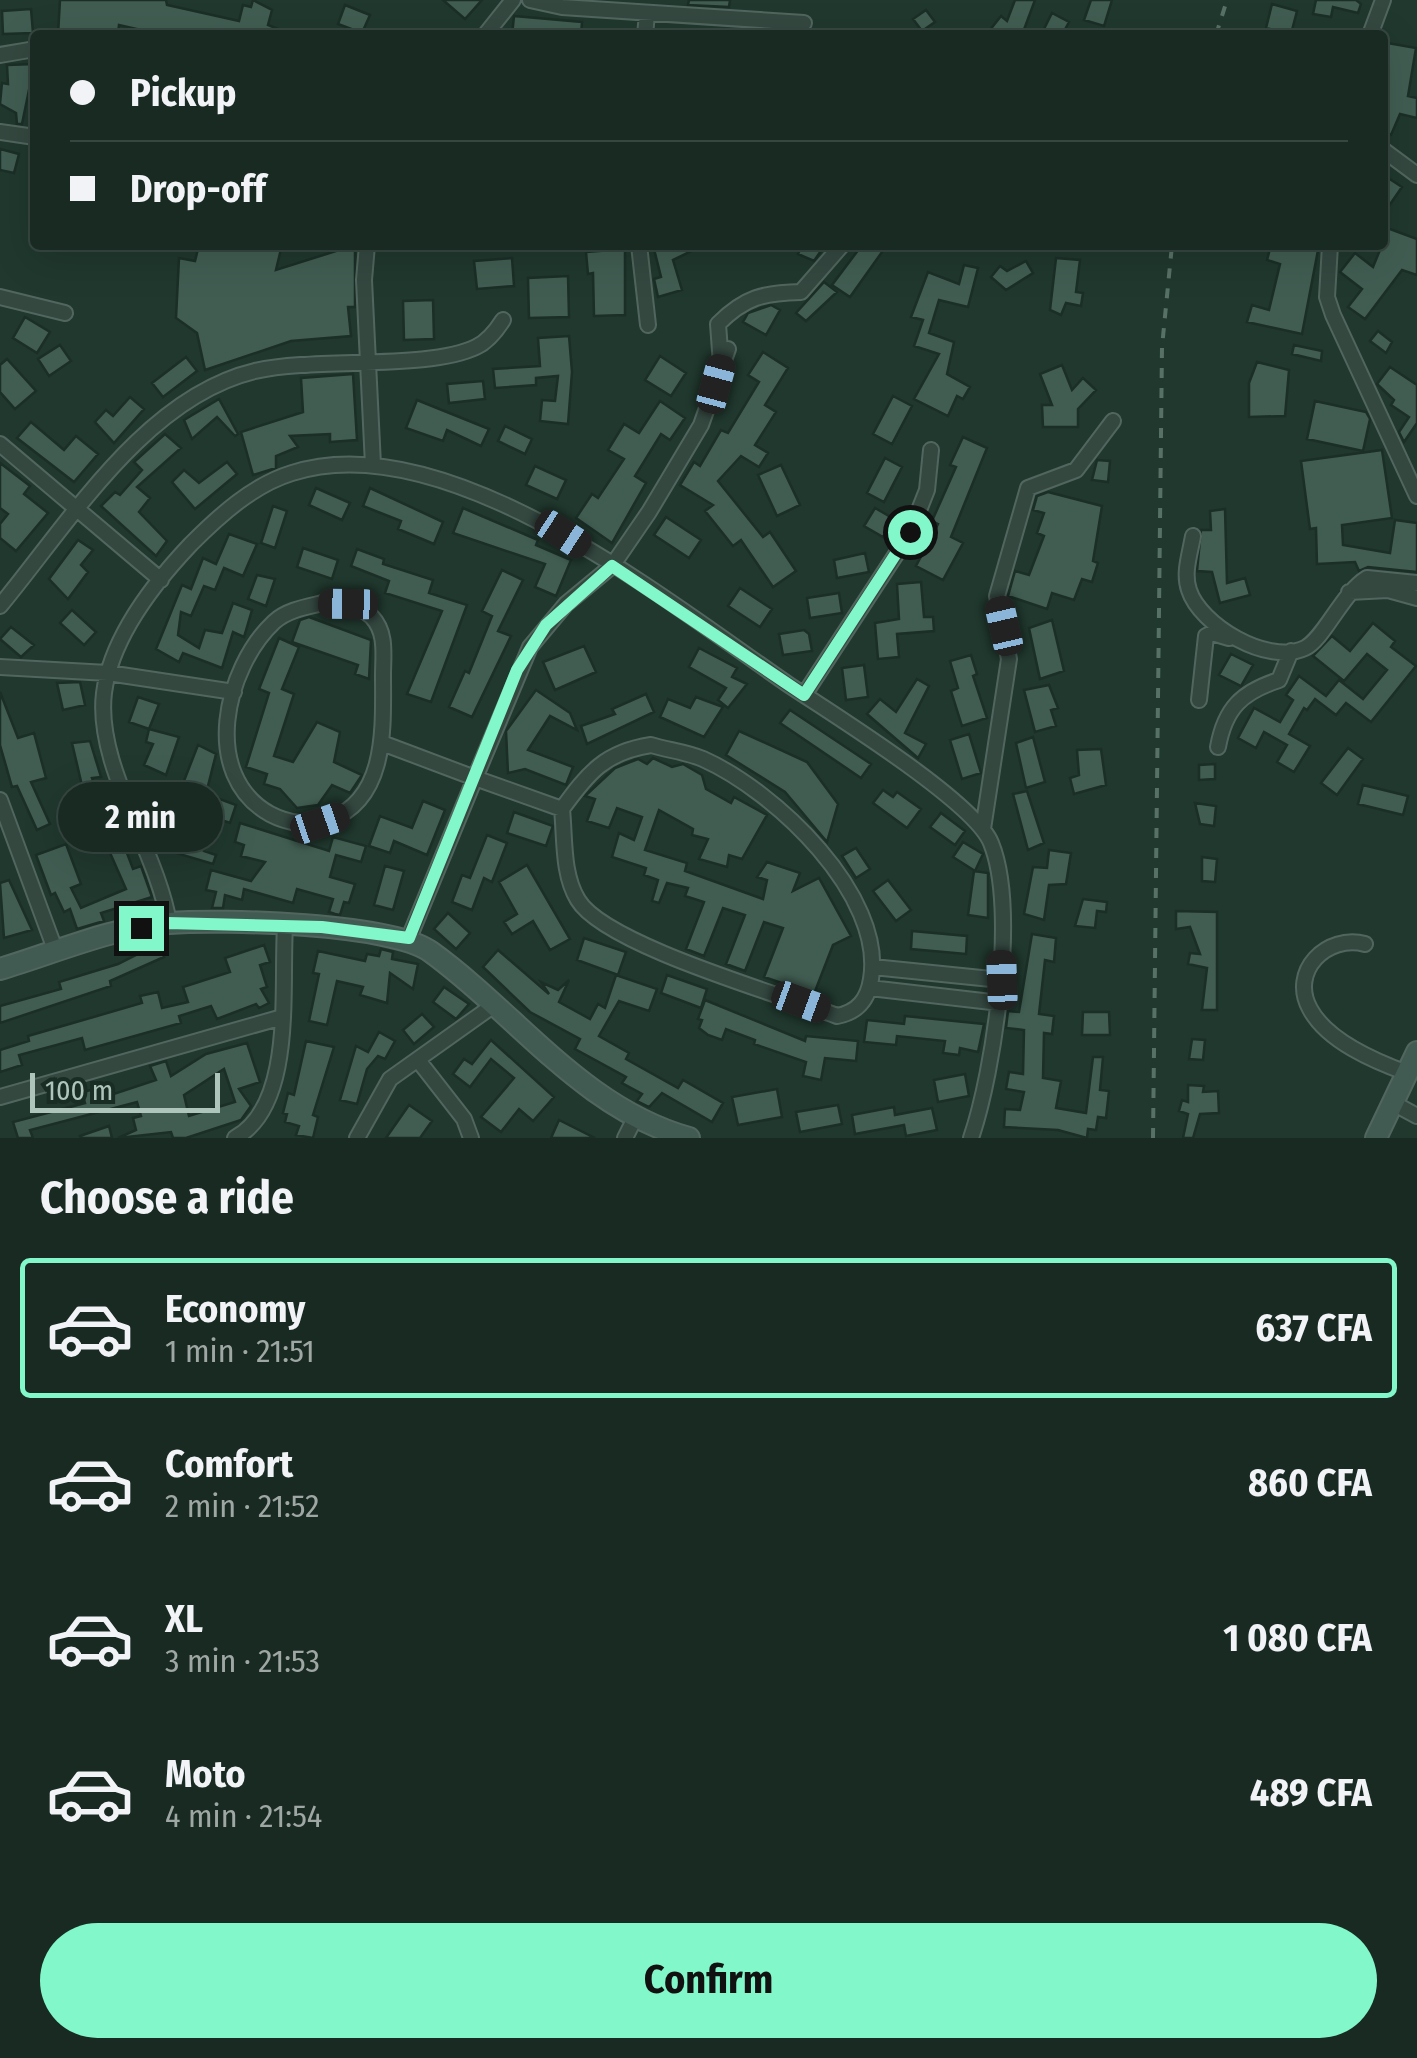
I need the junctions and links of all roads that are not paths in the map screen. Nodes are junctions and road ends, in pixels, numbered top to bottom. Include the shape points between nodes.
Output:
1 (513, 0) edge
2 (530, 0) edge
3 (1383, 0) edge
4 (647, 14) junction
5 (804, 23) dead end
6 (489, 30) edge
7 (645, 30) edge
8 (1372, 30) edge
9 (30, 50) edge
10 (0, 54) edge
11 (0, 132) edge
12 (30, 136) edge
13 (1388, 153) edge
14 (1417, 175) edge
15 (367, 250) edge
16 (640, 250) edge
17 (838, 250) edge
18 (1330, 250) edge
19 (0, 297) edge
20 (65, 313) dead end
21 (503, 320) dead end
22 (648, 325) dead end
23 (728, 349) dead end
24 (370, 359) junction
25 (721, 364) junction
26 (1113, 421) dead end
27 (0, 444) edge
28 (930, 450) dead end
29 (373, 465) junction
30 (1417, 496) edge
31 (78, 512) junction
32 (1193, 536) dead end
33 (612, 566) junction
34 (160, 580) junction
35 (1417, 582) edge
36 (1348, 592) junction
37 (1417, 598) edge
38 (0, 606) edge
39 (1234, 640) junction
40 (1291, 652) junction
41 (0, 667) edge
42 (108, 673) junction
43 (234, 692) junction
44 (804, 695) junction
45 (1200, 700) dead end
46 (382, 743) junction
47 (1218, 747) dead end
48 (475, 778) junction
49 (0, 800) edge
50 (562, 809) junction
51 (983, 829) junction
52 (168, 923) junction
53 (284, 927) junction
54 (409, 938) junction
55 (1364, 944) dead end
56 (56, 952) junction
57 (873, 966) junction
58 (0, 969) edge
59 (1002, 980) junction
60 (870, 988) junction
61 (1000, 1003) junction
62 (494, 1005) junction
63 (280, 1018) junction
64 (1417, 1052) edge
65 (418, 1060) junction
66 (1406, 1074) junction
67 (0, 1097) edge
68 (1393, 1103) junction
69 (1417, 1116) edge
70 (634, 1118) junction
71 (235, 1138) edge
72 (357, 1138) edge
73 (471, 1138) edge
74 (625, 1138) edge
75 (689, 1138) edge
76 (971, 1138) edge
77 (1376, 1138) edge

1 - 6 street
2 - 4 street
3 - 8 street
4 - 5 street
4 - 7 street
9 - 10 street
11 - 12 street
13 - 14 street
15 - 24 street
16 - 22 street
17 - 25 street via 801,292 754,294 736,306 718,324
18 - 30 street via 1332,315
19 - 20 street
21 - 24 street via 478,346 455,354
23 - 25 street
24 - 29 street
24 - 31 street via 259,370 214,385 134,444
25 - 33 street via 701,425
26 - 51 street via 1076,470 1028,488 1018,514 997,596 1009,659
27 - 31 street
28 - 44 street via 927,490 910,532
29 - 33 street via 483,495
29 - 34 street via 319,466 262,486 209,526
31 - 34 street
31 - 38 street
32 - 39 street via 1189,592
33 - 44 street
33 - 48 street via 530,646
34 - 42 street
35 - 36 street via 1367,578
36 - 37 street via 1388,590
36 - 40 street via 1311,644
39 - 40 street
39 - 45 street via 1206,636
40 - 47 street via 1279,680 1226,711
41 - 42 street
42 - 43 street
42 - 52 street via 103,720 109,747
43 - 46 street via 226,716 230,764 254,803 273,816 297,823 342,816 360,800
43 - 46 street via 276,619 311,606 348,604 370,615 382,632
44 - 51 street
46 - 48 street
48 - 50 street
48 - 54 street
49 - 56 street
50 - 57 street via 591,769 622,750 650,745 703,760 770,803 829,861 864,918
50 - 60 street via 567,868 590,916 628,938 838,1016 857,1008
51 - 59 street via 1000,889
52 - 53 street
52 - 56 street
53 - 54 street
53 - 63 street
54 - 62 street
55 - 66 street via 1332,944 1315,958 1304,982 1308,1007 1355,1048
56 - 58 street
57 - 59 street
57 - 60 street
59 - 61 street
60 - 61 street
61 - 76 street
62 - 65 street
62 - 70 street via 602,1099
63 - 67 street
63 - 71 street via 272,1096 258,1120
64 - 66 street
65 - 72 street via 390,1080
65 - 73 street
66 - 68 street
68 - 69 street
68 - 77 street
70 - 74 street
70 - 75 street

